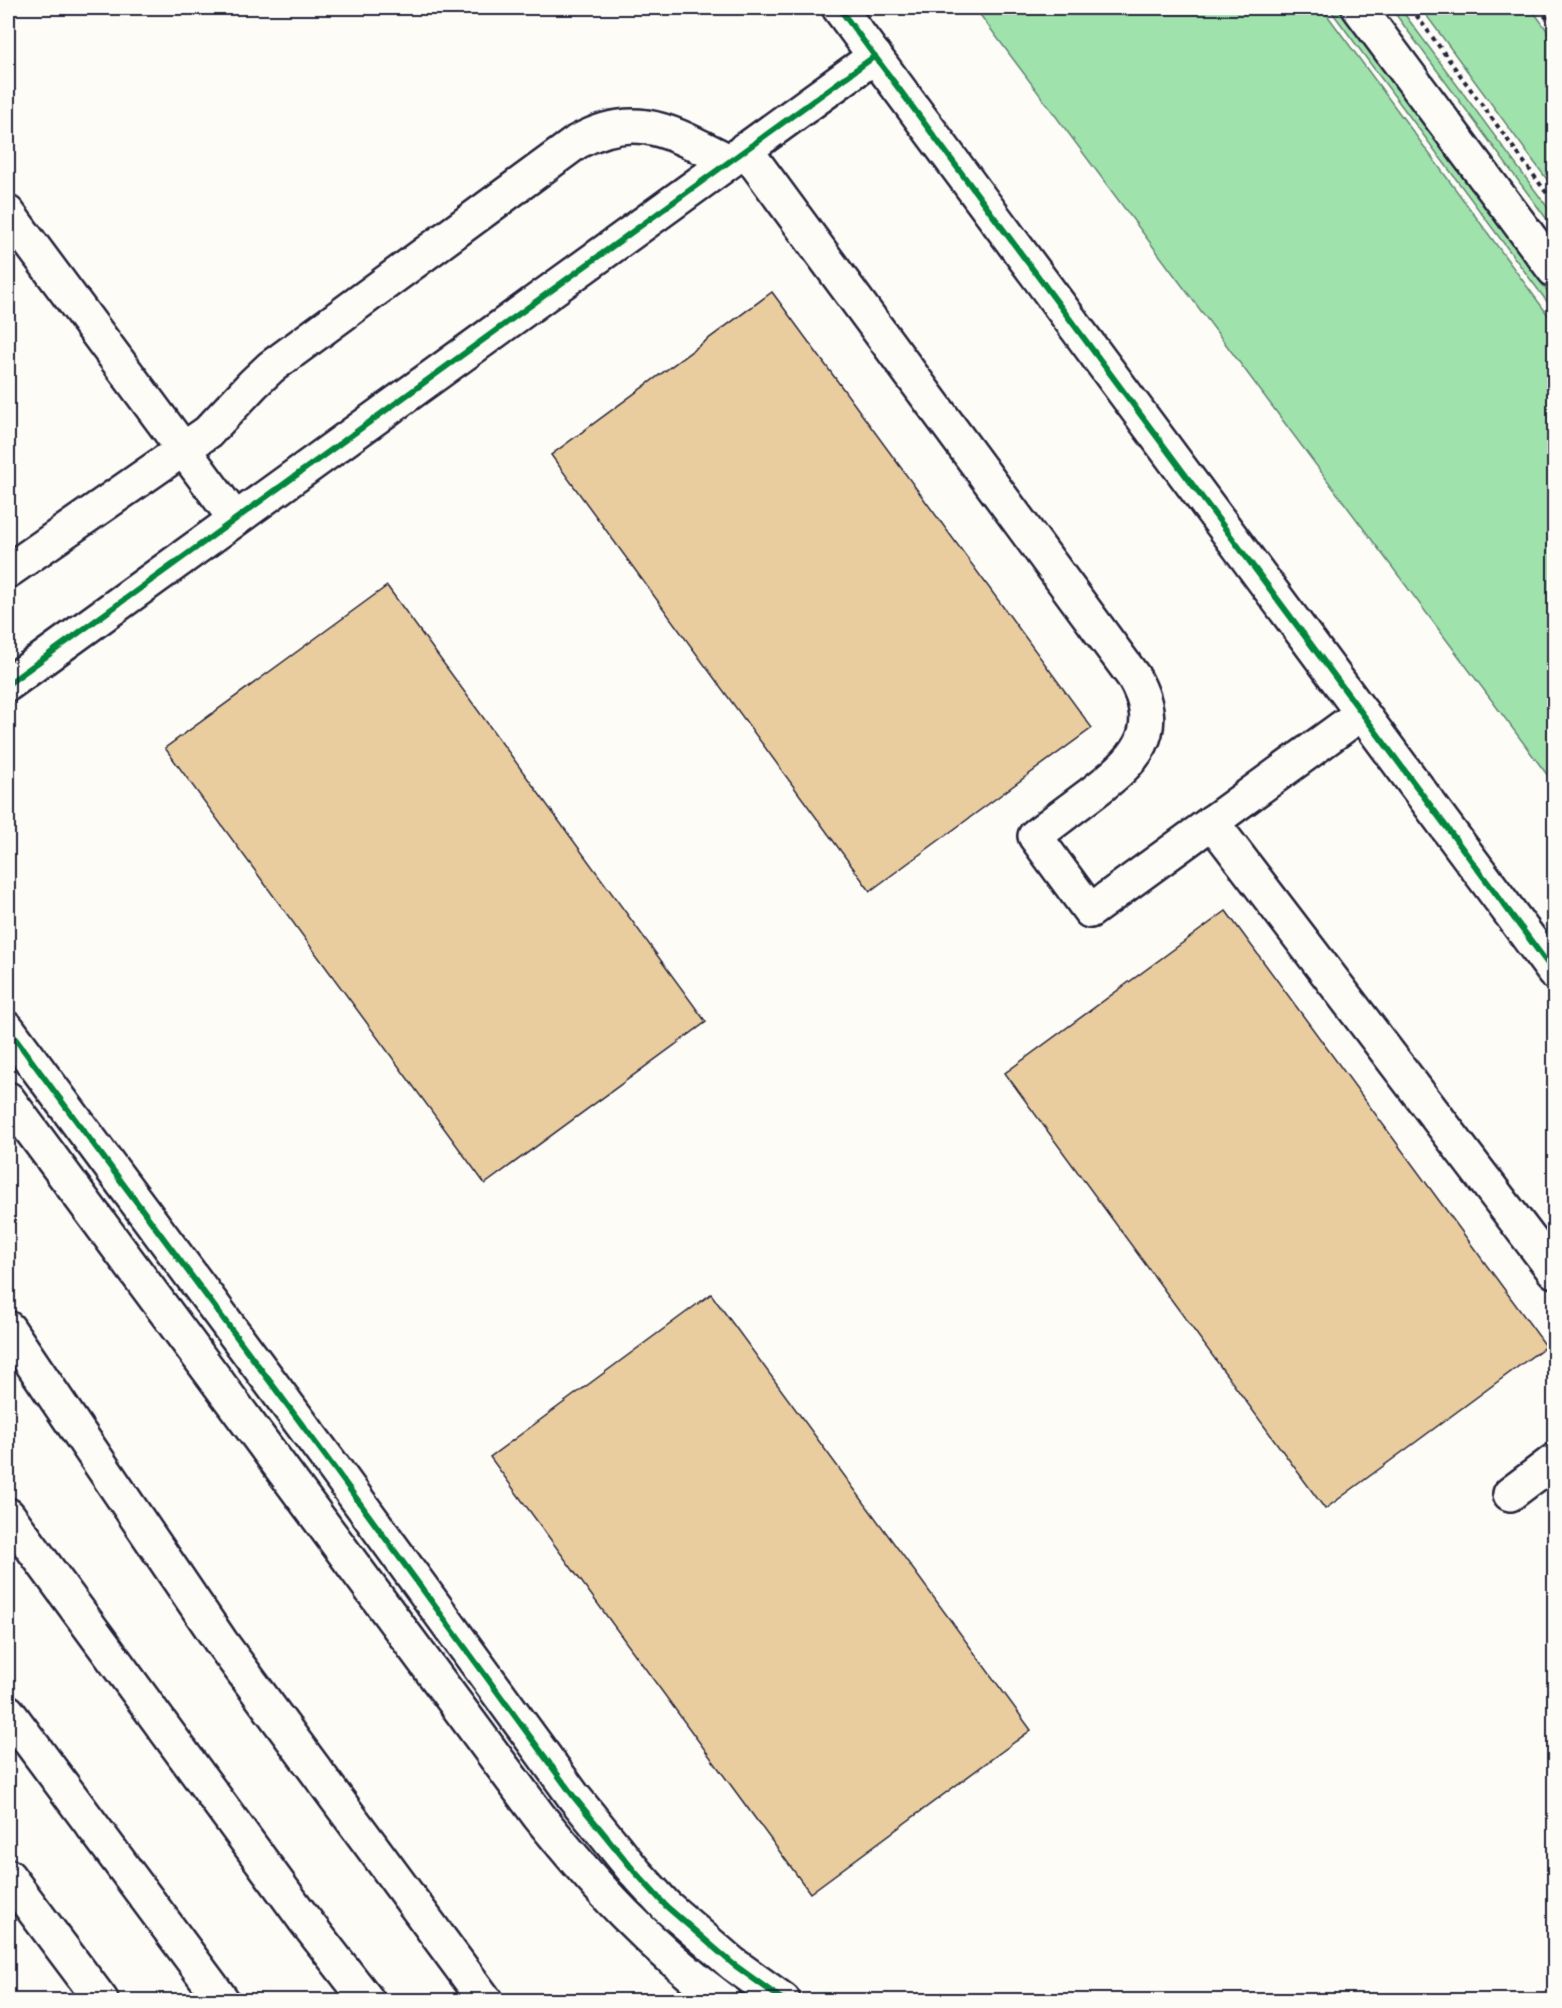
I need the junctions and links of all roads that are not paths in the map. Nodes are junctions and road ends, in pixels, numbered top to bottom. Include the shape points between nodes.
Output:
1 (839, 8) edge
2 (1359, 8) edge
3 (875, 56) junction
4 (737, 155) junction
5 (8, 213) edge
6 (1554, 270) edge
7 (183, 449) junction
8 (235, 519) junction
9 (8, 571) edge
10 (8, 684) edge
11 (1362, 713) junction
12 (1212, 822) junction
13 (1554, 972) edge
14 (8, 1029) edge
15 (8, 1099) edge
16 (1554, 1271) edge
17 (8, 1328) edge
18 (1554, 1461) edge
19 (1510, 1494) dead end
20 (8, 1515) edge
21 (8, 1712) edge
22 (8, 1876) edge
23 (101, 2001) edge
24 (222, 2001) edge
25 (368, 2001) edge
26 (485, 2001) edge
27 (723, 2001) edge
28 (783, 2001) edge

1 - 3 street
2 - 6 street
3 - 4 street
3 - 11 street
4 - 7 street via 653,127 616,126 596,131 560,153 271,367 208,432
4 - 8 street
4 - 12 street via 1142,691 1146,724 1134,757 1110,780 1035,836 1090,911
5 - 7 street
7 - 8 street
7 - 9 street
8 - 10 street
11 - 12 street
11 - 13 street
12 - 16 street
14 - 28 street via 587,1813 666,1906
15 - 27 street via 538,1816 607,1898 644,1935
17 - 26 street via 221,1642
18 - 19 street
20 - 25 street
21 - 24 street
22 - 23 street

